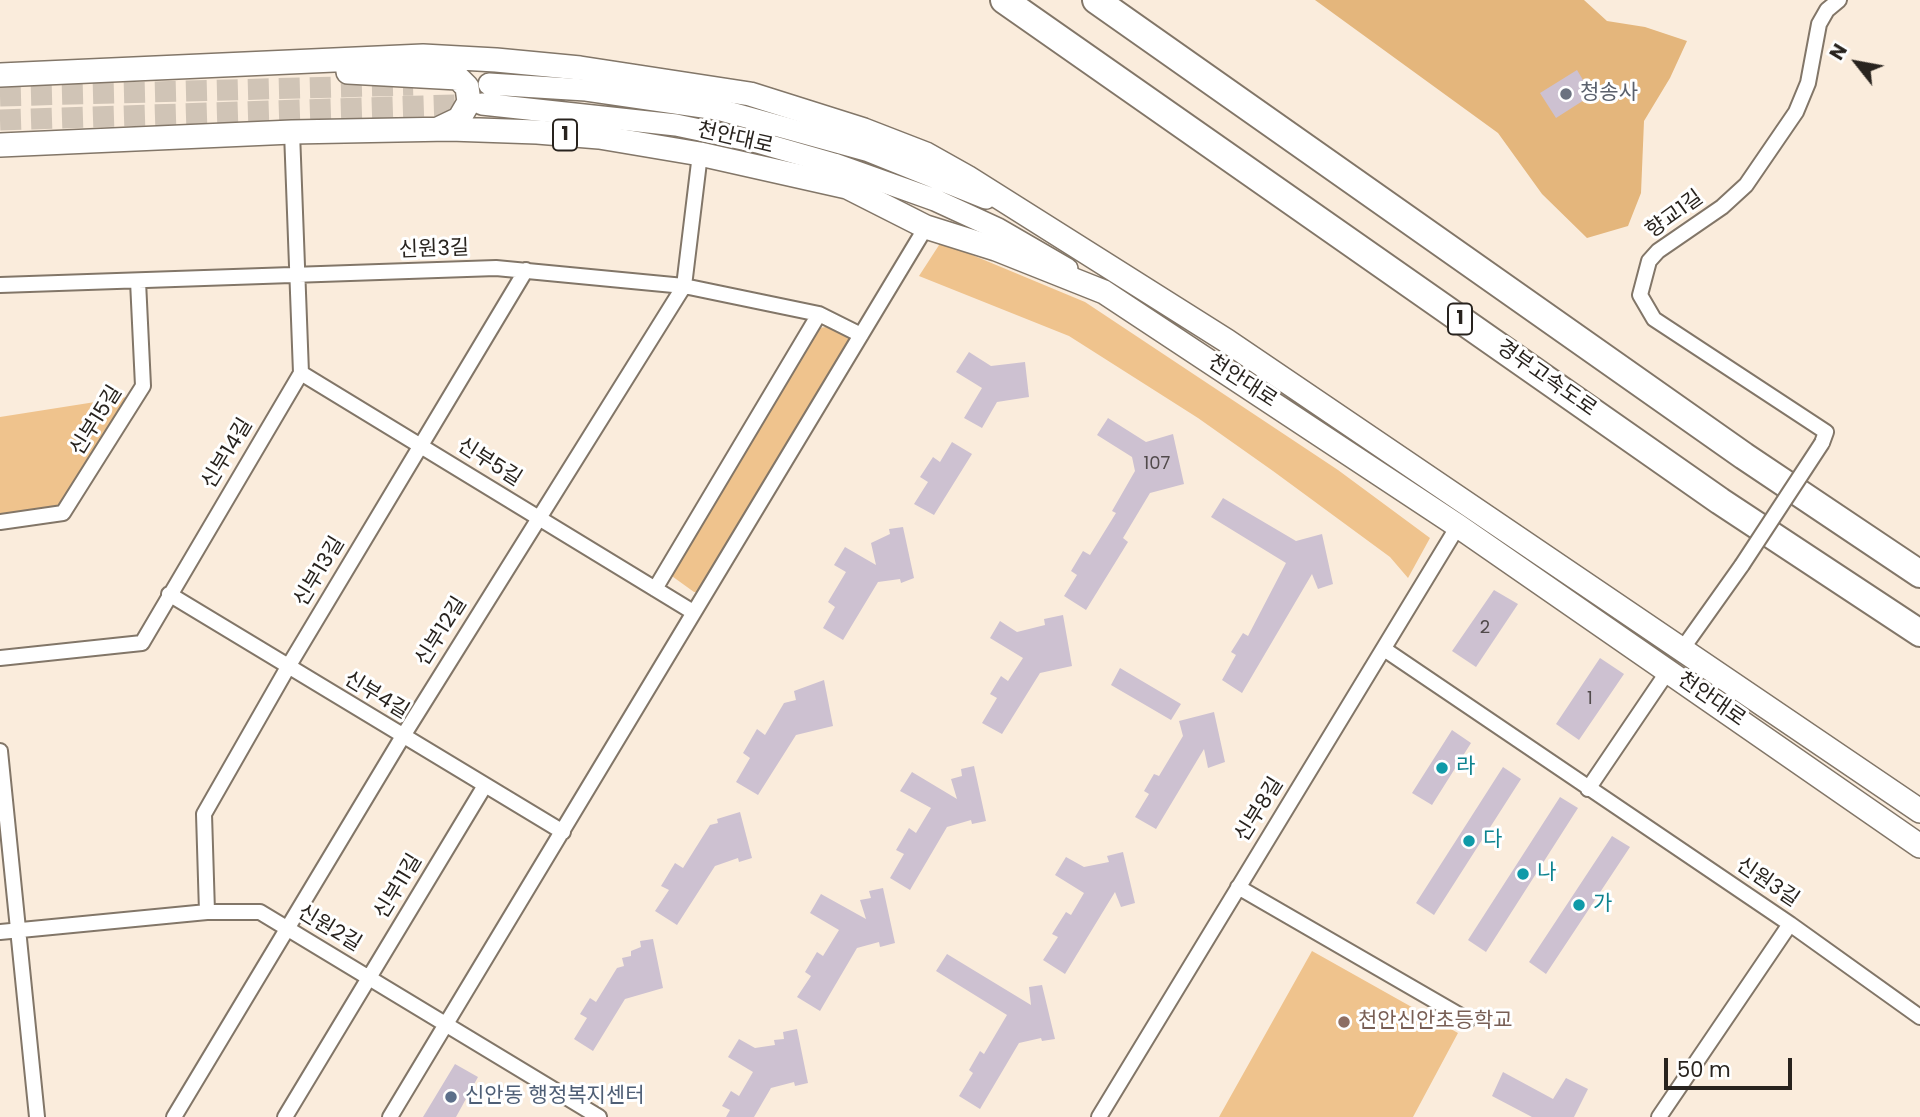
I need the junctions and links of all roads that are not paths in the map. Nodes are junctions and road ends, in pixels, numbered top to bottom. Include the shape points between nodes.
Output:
1 (1004, 0) edge
2 (1096, 0) edge
3 (1839, 0) edge
4 (201, 65) junction
5 (0, 75) edge
6 (438, 129) junction
7 (292, 132) junction
8 (0, 145) edge
9 (700, 154) junction
10 (926, 227) junction
11 (1070, 240) junction
12 (526, 270) junction
13 (297, 276) junction
14 (138, 281) junction
15 (0, 285) edge
16 (684, 286) junction
17 (1104, 292) junction
18 (818, 314) junction
19 (861, 335) junction
20 (301, 373) junction
21 (420, 445) junction
22 (537, 518) junction
23 (0, 522) edge
24 (1458, 526) junction
25 (1920, 574) edge
26 (655, 589) junction
27 (169, 594) junction
28 (694, 612) junction
29 (1920, 633) edge
30 (1683, 648) junction
31 (1384, 649) junction
32 (0, 658) edge
33 (288, 667) junction
34 (1668, 671) junction
35 (403, 736) junction
36 (0, 751) edge
37 (484, 787) junction
38 (1588, 789) junction
39 (1920, 811) edge
40 (563, 832) junction
41 (1920, 846) edge
42 (1238, 887) junction
43 (207, 912) junction
44 (1790, 924) junction
45 (288, 928) junction
46 (20, 930) junction
47 (0, 932) edge
48 (368, 977) junction
49 (1920, 1017) edge
50 (1468, 1020) dead end
51 (447, 1026) junction
52 (37, 1117) edge
53 (174, 1117) edge
54 (285, 1117) edge
55 (390, 1117) edge
56 (599, 1117) edge
57 (1099, 1117) edge
58 (1659, 1117) edge

1 - 29 highway, 경부고속도로 / 1 via 1720,501
2 - 25 highway, 1 via 1732,449
3 - 30 street, 향교1길, bridge via 1819,24 1808,83 1796,112 1746,185 1658,250 1649,261 1640,295 1654,319 1826,432
4 - 5 main road
4 - 6 main road via 457,78 467,87 469,102 459,118
4 - 11 main road via 424,56 580,68 750,94 926,154
6 - 7 main road, 1
6 - 9 main road, 1 via 598,137
7 - 8 main road, 1
7 - 13 street
9 - 10 main road, 1 via 847,187
9 - 16 street, 신부12길
10 - 17 main road, 1
10 - 19 street
11 - 17 main road, 천안대로 via 967,189 778,124 657,98 486,94 676,125 834,164 935,200 998,229
11 - 30 main road, 천안대로
12 - 13 street, 신원3길
12 - 16 street, 신원3길
12 - 21 street, 신부13길
13 - 14 street, 신원3길
13 - 20 street
14 - 15 street, 신원3길
14 - 23 street, 신부15길 via 143,386 64,513
16 - 18 street, 신원3길
16 - 22 street, 신부12길
17 - 24 main road, 천안대로 / 1
18 - 19 street, 신원3길
18 - 26 street
19 - 28 street
20 - 21 street, 신부5길
20 - 27 street, 신부14길
21 - 22 street, 신부5길
21 - 33 street, 신부13길
22 - 26 street, 신부5길
22 - 35 street, 신부12길
24 - 31 street, 신부8길
24 - 34 main road, 천안대로 / 1
26 - 28 street, 신부5길
27 - 32 street, 신부14길 via 142,643
27 - 33 street, 신부4길
28 - 40 street
30 - 39 main road, 천안대로
31 - 38 street, 신원3길
31 - 42 street, 신부8길
33 - 35 street, 신부4길
33 - 43 street, 신부13길 via 204,814
34 - 38 street
34 - 41 main road, 천안대로
35 - 37 street, 신부4길
35 - 45 street, 신부12길
36 - 46 street
37 - 40 street, 신부4길
37 - 48 street, 신부11길
38 - 44 street, 신원3길
40 - 51 street
42 - 50 street
42 - 57 street, 신부8길
43 - 45 street, 신원2길 via 260,912
43 - 46 street, 신원2길
44 - 49 street, 신원3길
44 - 58 street
45 - 48 street, 신원2길
45 - 53 street, 신부12길
46 - 47 street, 신원2길
46 - 52 street
48 - 51 street, 신원2길
48 - 54 street, 신부11길
51 - 55 street
51 - 56 street, 신원2길

